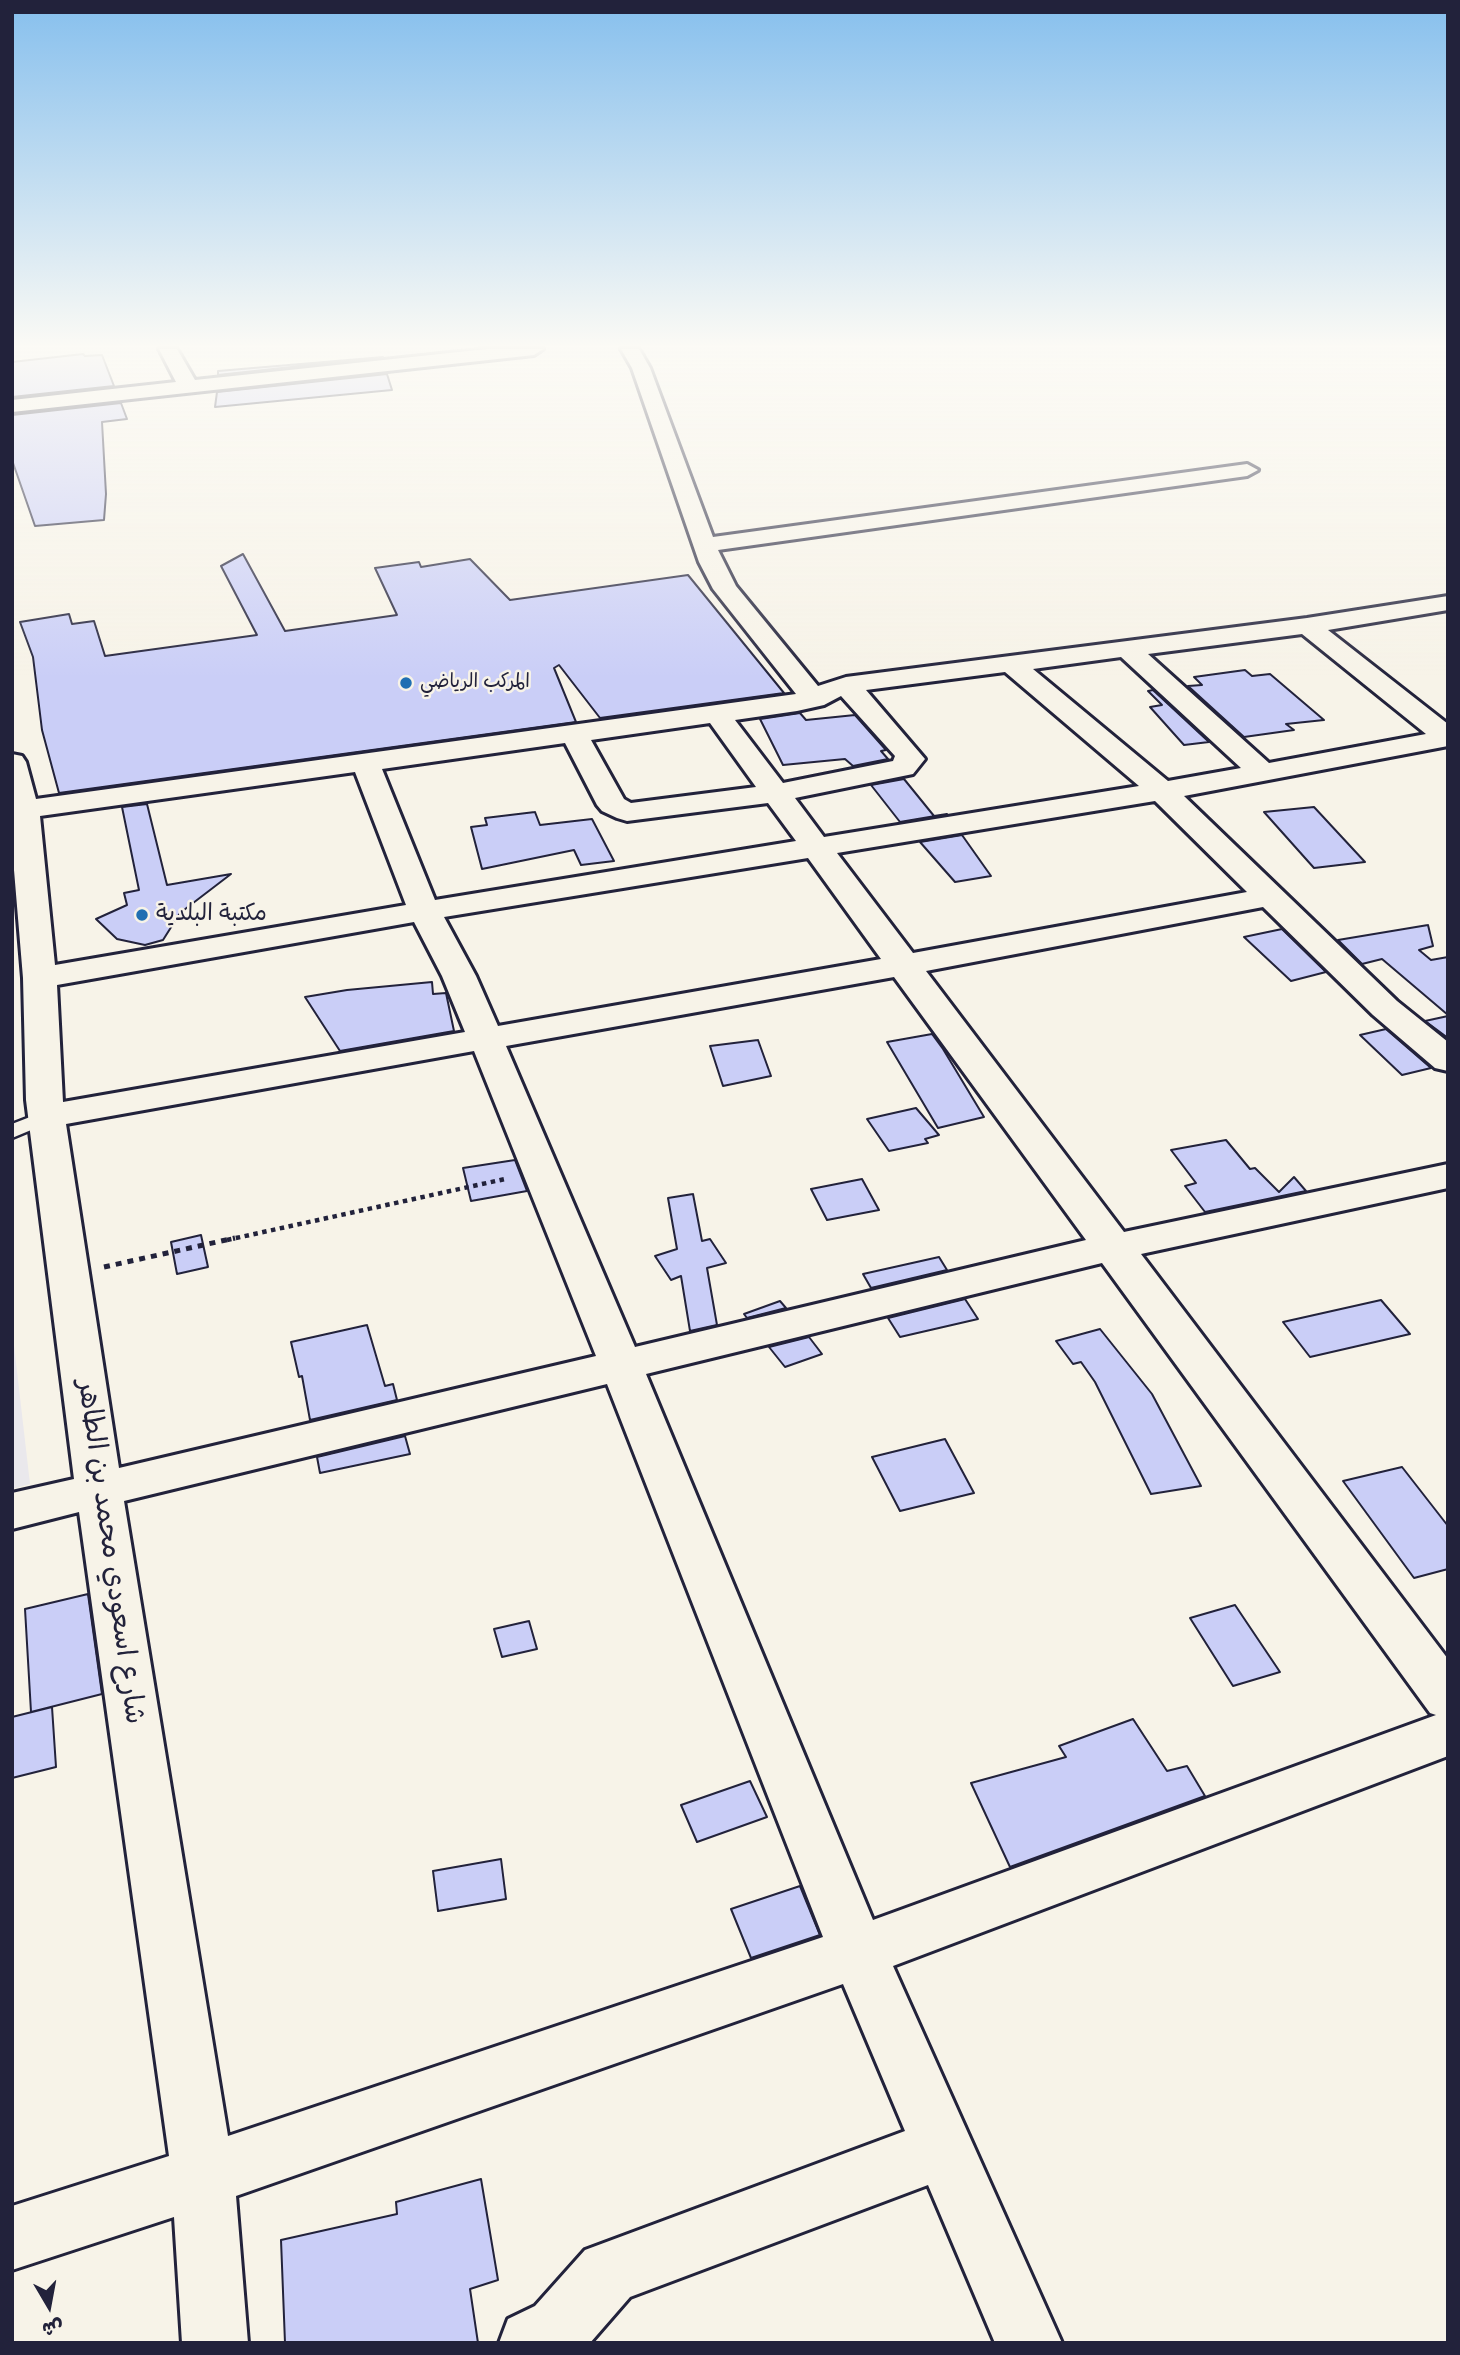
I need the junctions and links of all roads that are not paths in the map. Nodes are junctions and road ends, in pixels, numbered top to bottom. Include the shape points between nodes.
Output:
1 (674, 459) edge
2 (1247, 470) dead end
3 (705, 545) junction
4 (1448, 603) edge
5 (1307, 626) junction
6 (1125, 648) junction
7 (1010, 663) junction
8 (846, 685) junction
9 (814, 699) junction
10 (717, 714) junction
11 (574, 734) junction
12 (1448, 738) edge
13 (12, 762) edge
14 (366, 764) junction
15 (1262, 772) junction
16 (1162, 791) junction
17 (777, 793) junction
18 (18, 810) edge
19 (815, 848) junction
20 (1273, 896) junction
21 (424, 911) junction
22 (904, 965) junction
23 (40, 978) junction
24 (487, 1040) junction
25 (1448, 1060) edge
26 (29, 1113) edge
27 (1448, 1176) edge
28 (1113, 1247) junction
29 (621, 1366) junction
30 (99, 1491) junction
31 (12, 1511) edge
32 (1448, 1698) edge
33 (1448, 1733) edge
34 (858, 1952) junction
35 (943, 2148) junction
36 (203, 2176) junction
37 (12, 2238) edge
38 (215, 2343) edge
39 (531, 2343) edge
40 (1029, 2343) edge

1 - 3 street
2 - 3 street
3 - 9 street via 724,589
4 - 5 street
5 - 6 street
5 - 12 street
6 - 7 street
6 - 15 street
7 - 8 street
7 - 16 street
8 - 9 street
8 - 17 street via 908,752 909,763 894,771
9 - 10 street
10 - 11 street
10 - 17 street
11 - 14 street
11 - 17 street via 612,805 627,812
12 - 15 street
13 - 18 street, شارع اسعودي محمد بن الطاهر
14 - 18 street
14 - 21 street
15 - 16 street
16 - 19 street
16 - 20 street
17 - 19 street
18 - 23 street, شارع اسعودي محمد بن الطاهر
19 - 21 street
19 - 22 street
20 - 22 street
20 - 25 street via 1385,1007
21 - 23 street
21 - 24 street
22 - 24 street
22 - 28 street
23 - 26 street, شارع اسعودي محمد بن الطاهر
24 - 26 street
24 - 29 street
26 - 30 street, شارع اسعودي محمد بن الطاهر via 69,1275
27 - 28 street
28 - 29 street
28 - 32 street
29 - 30 street
29 - 34 street
30 - 31 street
30 - 36 street, شارع اسعودي محمد بن الطاهر
33 - 34 street
34 - 35 street
34 - 36 street
35 - 39 street via 608,2273 558,2329
35 - 40 street
36 - 37 street
36 - 38 street, شارع اسعودي محمد بن الطاهر

